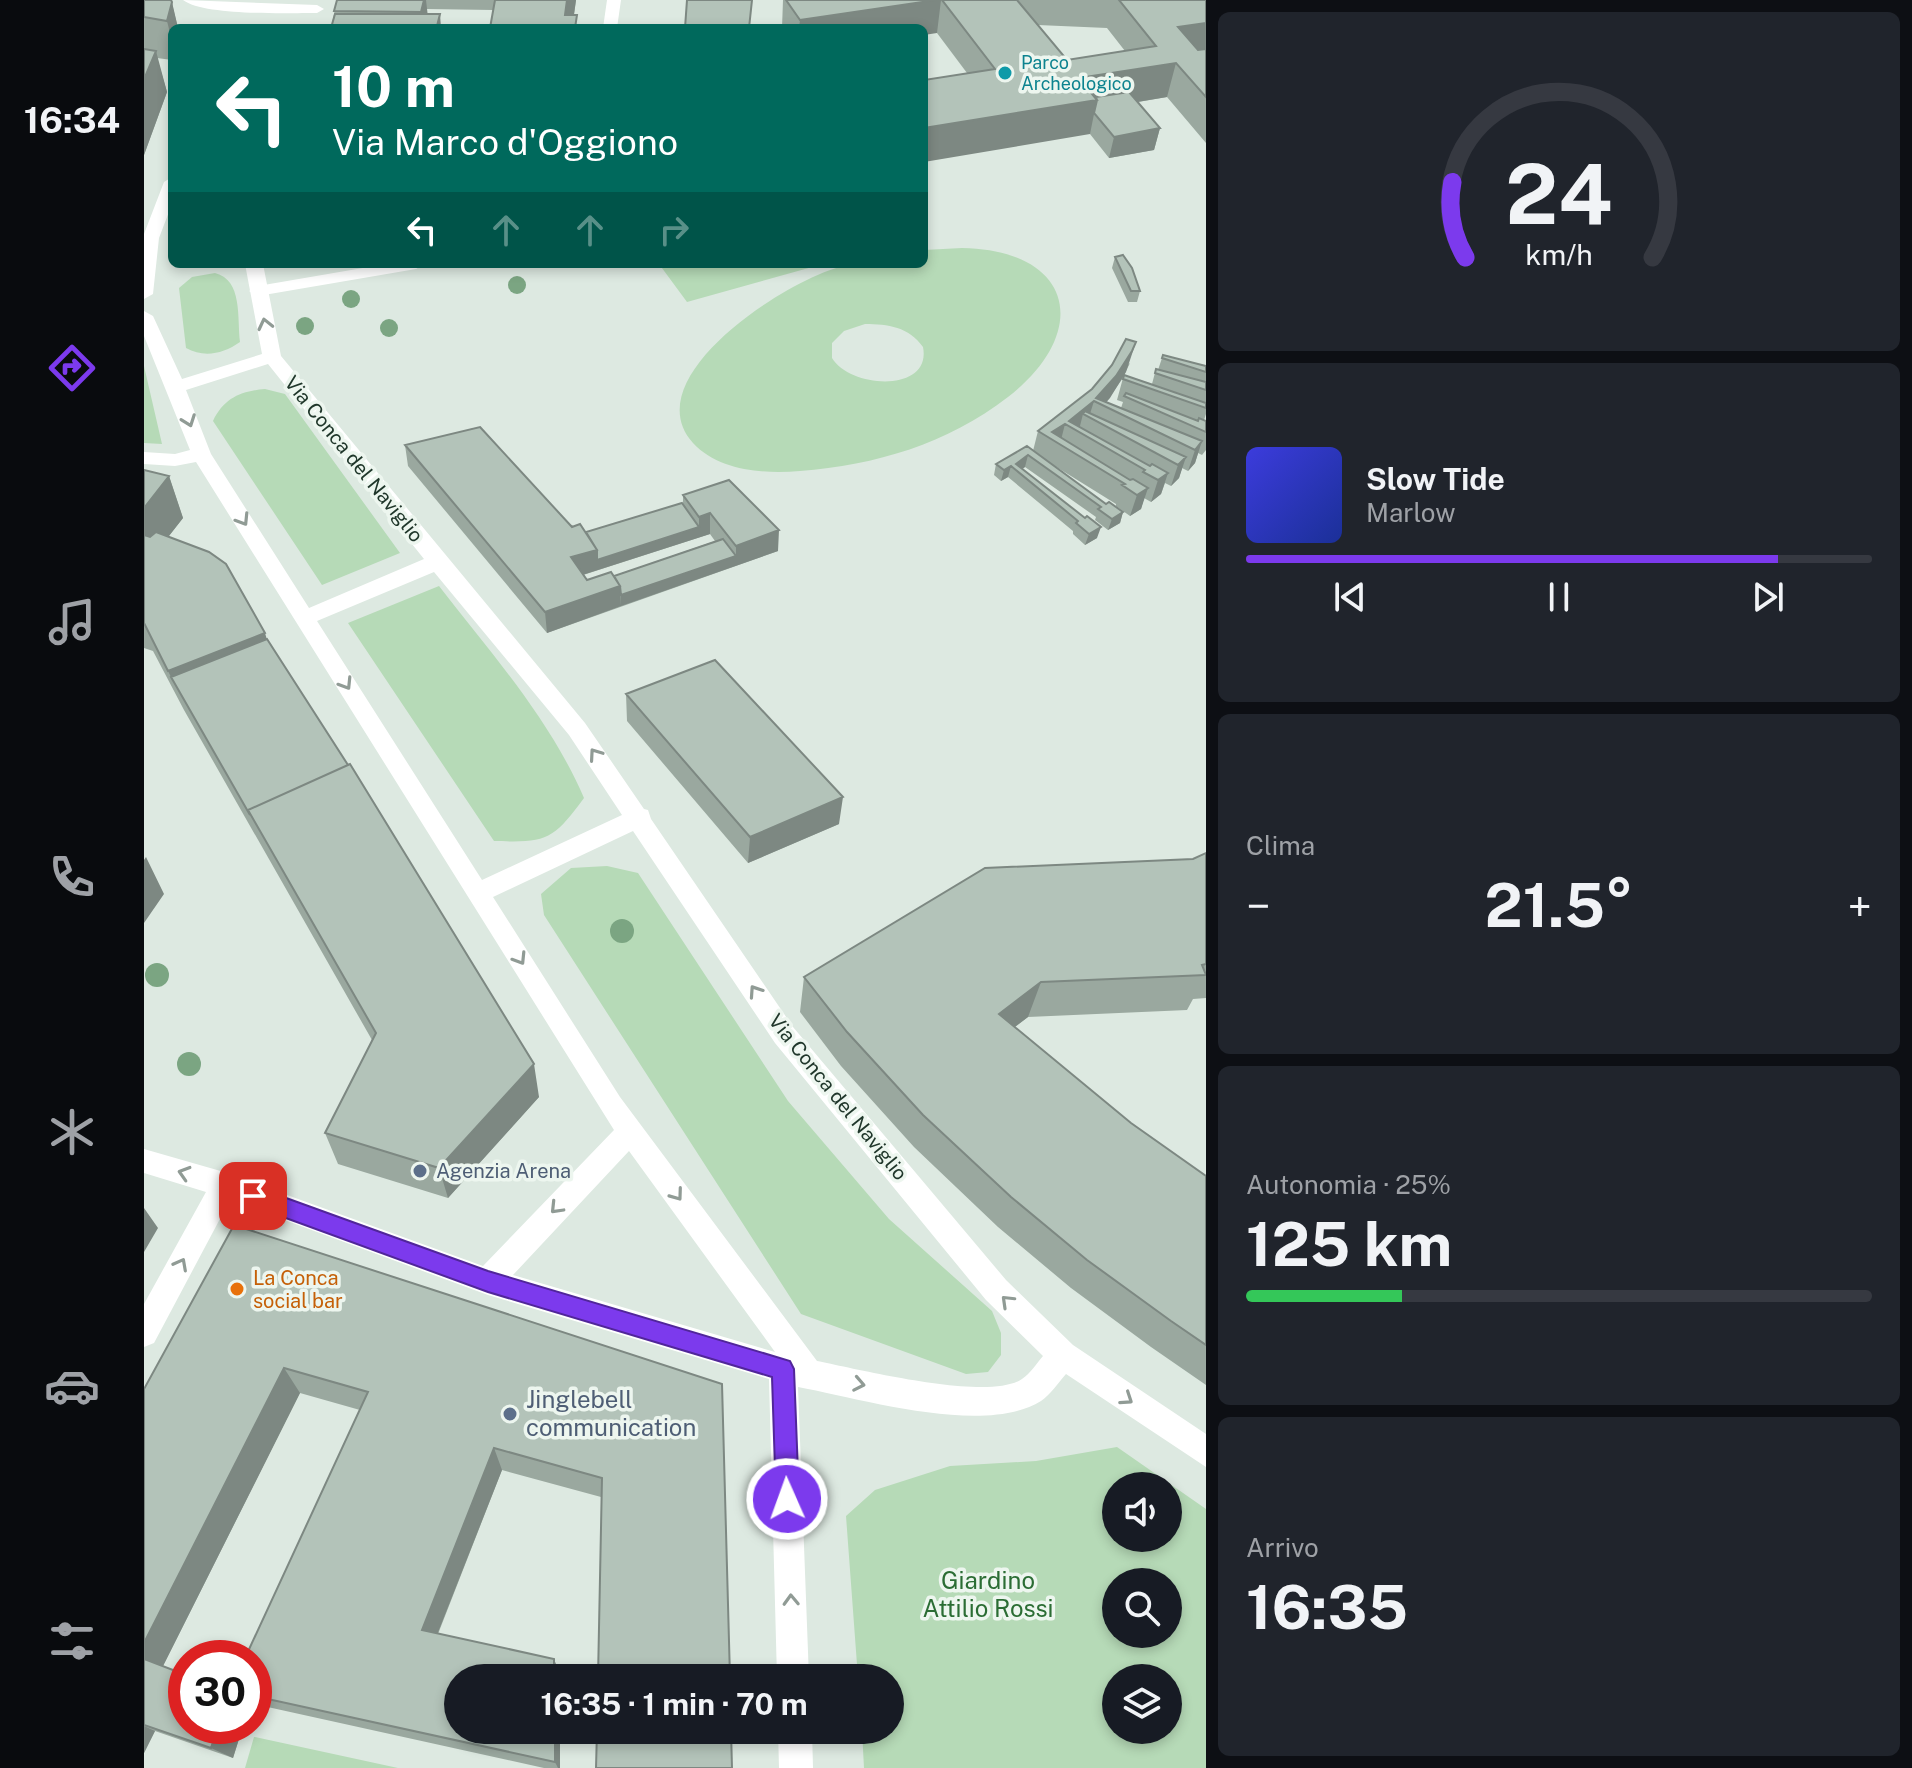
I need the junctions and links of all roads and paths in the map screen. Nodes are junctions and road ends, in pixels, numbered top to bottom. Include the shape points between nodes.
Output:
1 (190, 0) edge
2 (614, 0) edge
3 (319, 4) edge
4 (229, 8) edge
5 (313, 24) edge
6 (611, 24) edge
7 (168, 191) edge
8 (148, 238) edge
9 (168, 241) edge
10 (255, 268) edge
11 (393, 268) edge
12 (258, 291) junction
13 (144, 294) edge
14 (144, 316) edge
15 (272, 357) junction
16 (176, 387) junction
17 (201, 454) junction
18 (144, 458) edge
19 (437, 562) junction
20 (304, 618) junction
21 (640, 817) junction
22 (479, 893) junction
23 (630, 1132) junction
24 (144, 1161) edge
25 (224, 1185) junction
26 (488, 1281) junction
27 (144, 1333) edge
28 (1063, 1355) junction
29 (796, 1372) junction
30 (1206, 1452) edge
31 (793, 1664) edge
32 (795, 1744) edge
33 (796, 1768) edge

1 - 4 street
2 - 6 street
3 - 4 street
3 - 5 street
7 - 8 street
8 - 9 street
8 - 13 street
10 - 12 street, Via Conca del Naviglio
11 - 12 street
15 -> 12 street, Via Conca del Naviglio
14 - 16 street
15 - 16 street, Via Conca del Naviglio
15 - 19 street, Via Conca del Naviglio
16 -> 17 street
17 - 18 street via 175,460
17 -> 20 street
19 - 20 street, Via Conca del Naviglio
21 -> 19 street, Via Conca del Naviglio via 577,729
20 -> 22 street
21 - 22 street
28 -> 21 street, Via Conca del Naviglio via 996,1290 784,1035
22 -> 23 street
23 -> 26 street
23 -> 29 street
25 -> 24 street
25 - 26 street
27 -> 25 street
26 - 29 street
29 -> 28 street via 946,1400 1006,1400 1032,1390
28 -> 30 street, Via Conca del Naviglio
31 -> 29 street
32 - 33 street

